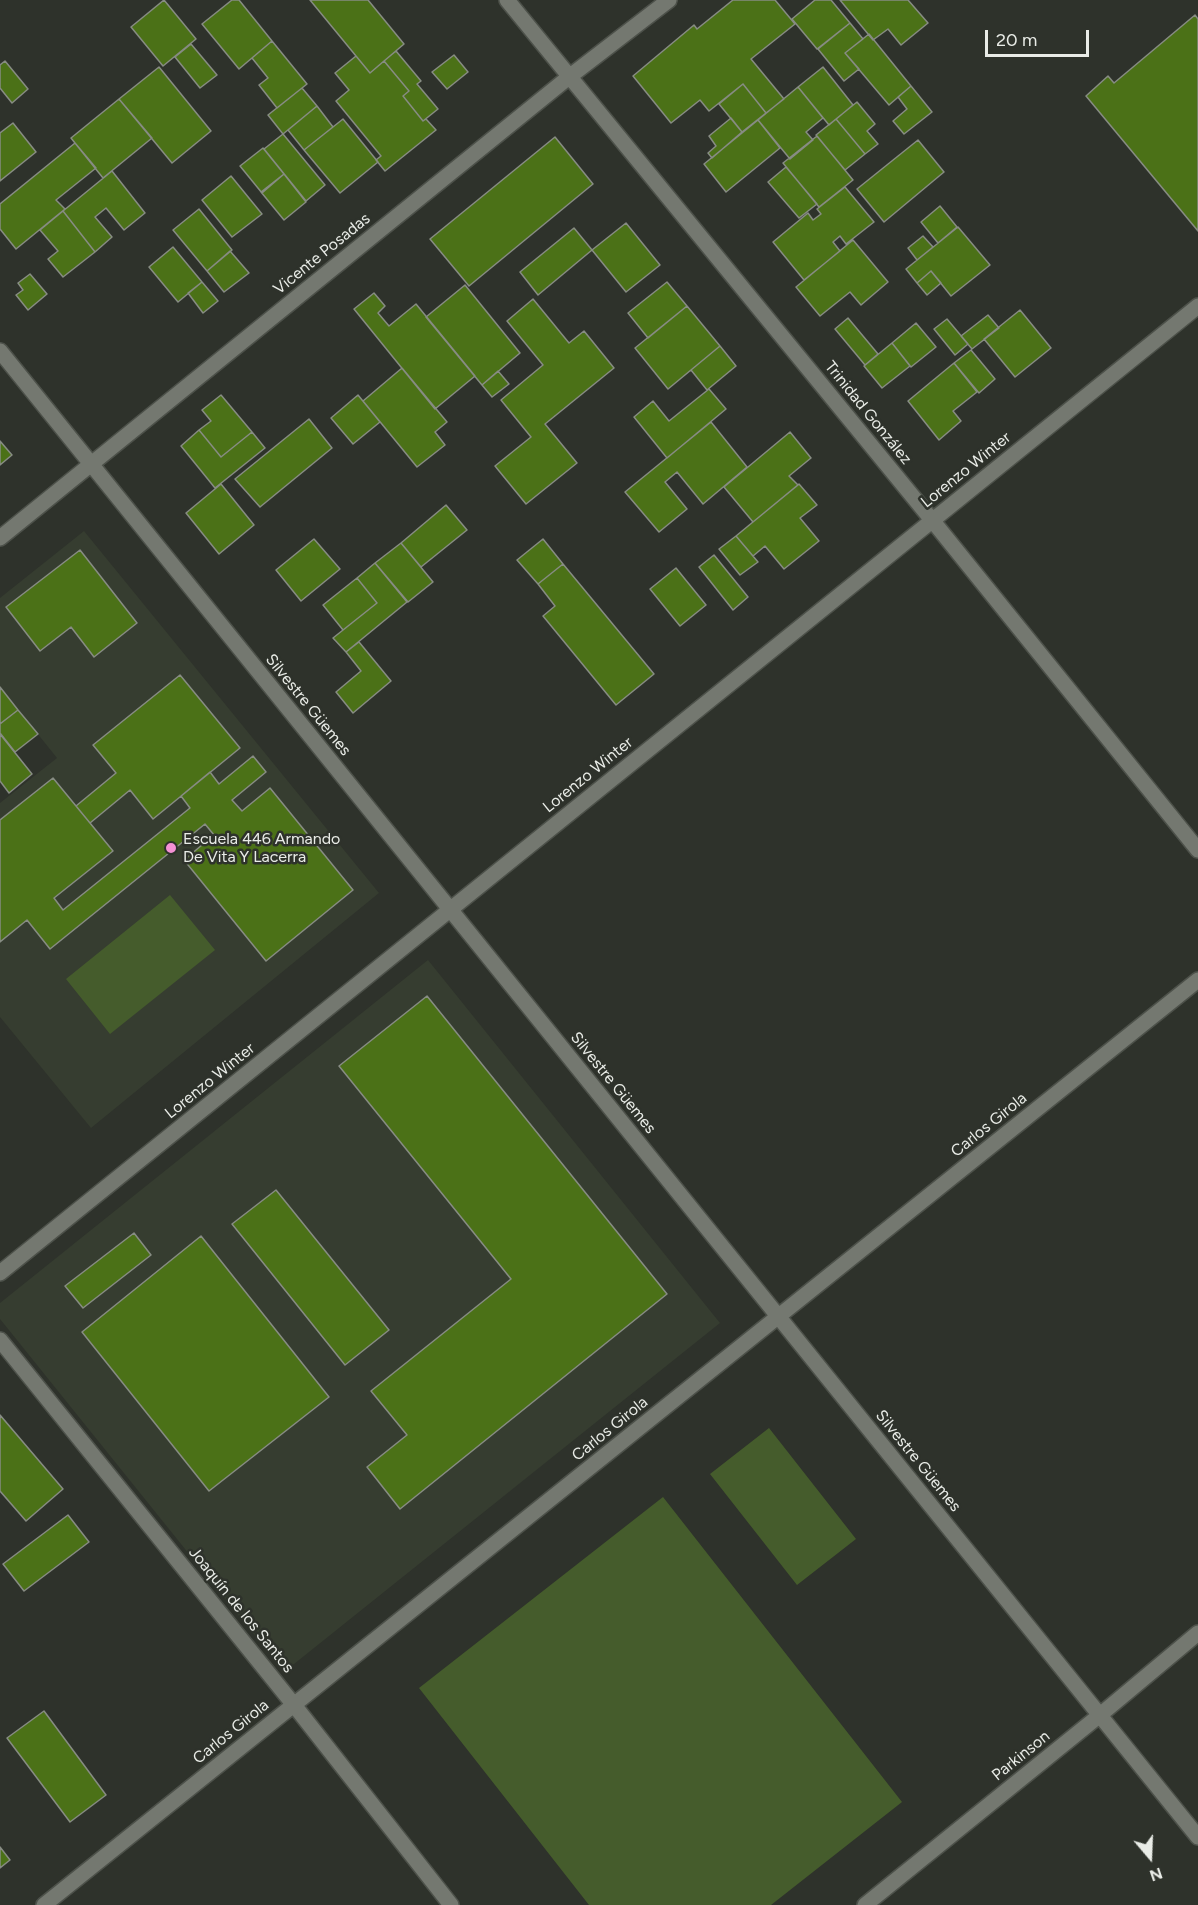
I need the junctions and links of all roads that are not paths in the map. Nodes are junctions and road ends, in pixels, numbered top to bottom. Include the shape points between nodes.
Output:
1 (507, 0) edge
2 (669, 0) edge
3 (569, 77) junction
4 (1198, 306) edge
5 (0, 351) edge
6 (92, 465) junction
7 (933, 520) junction
8 (0, 538) edge
9 (1198, 850) edge
10 (450, 910) junction
11 (1198, 980) edge
12 (0, 1273) edge
13 (778, 1317) junction
14 (0, 1340) edge
15 (1198, 1633) edge
16 (294, 1705) junction
17 (1100, 1715) junction
18 (1198, 1837) edge
19 (44, 1905) edge
20 (451, 1905) edge
21 (866, 1905) edge

1 - 3 street, Trinidad González
2 - 3 street, Vicente Posadas
3 - 6 street, Vicente Posadas
3 - 7 street, Trinidad González
4 - 7 street, Lorenzo Winter
5 - 6 street, Silvestre Güemes
6 - 8 street, Vicente Posadas
6 - 10 street, Silvestre Güemes
7 - 9 street, Trinidad González
7 - 10 street, Lorenzo Winter
10 - 12 street, Lorenzo Winter
10 - 13 street, Silvestre Güemes
11 - 13 street, Carlos Girola
13 - 16 street, Carlos Girola
13 - 17 street, Silvestre Güemes
14 - 16 street, Joaquín de los Santos
15 - 17 street, Parkinson
16 - 19 street, Carlos Girola
16 - 20 street, Joaquín de los Santos
17 - 18 street, Silvestre Güemes
17 - 21 street, Parkinson

